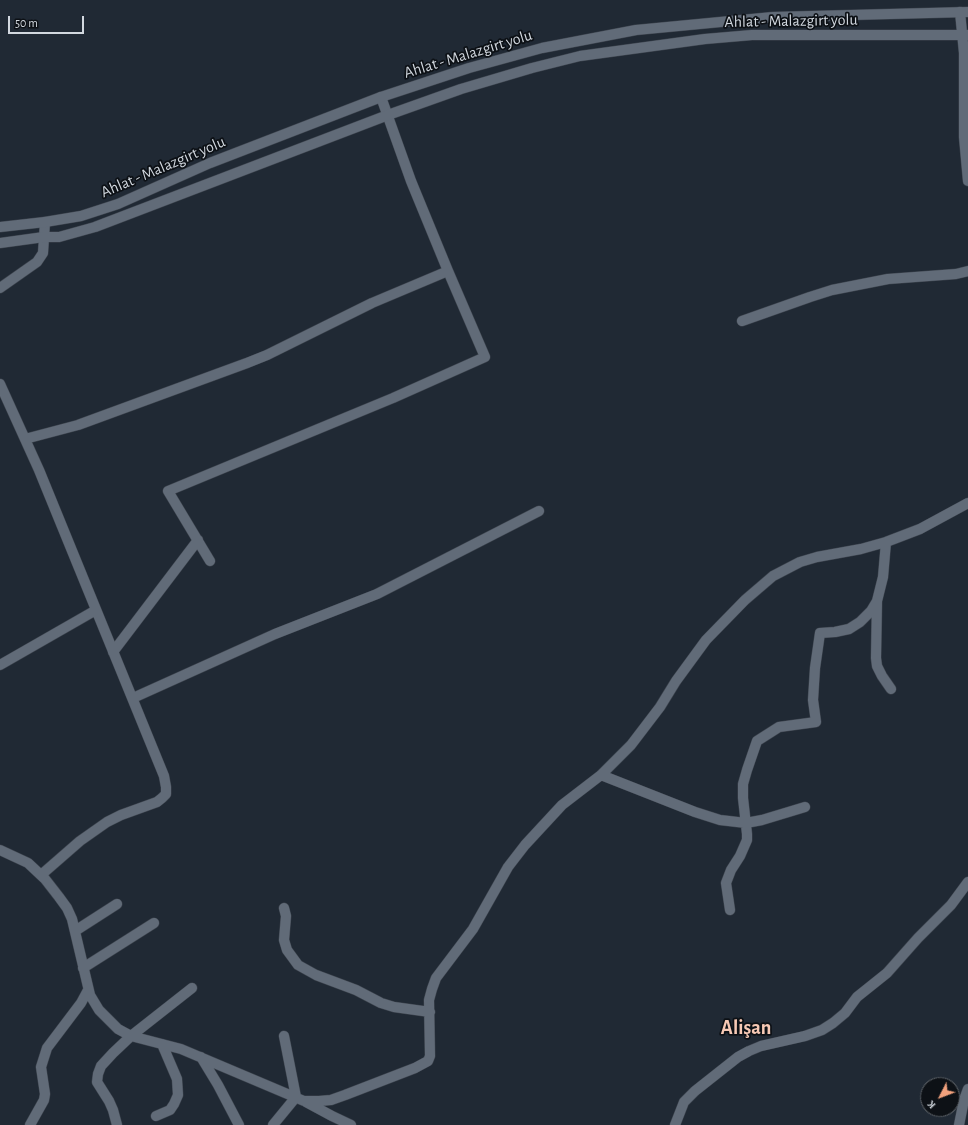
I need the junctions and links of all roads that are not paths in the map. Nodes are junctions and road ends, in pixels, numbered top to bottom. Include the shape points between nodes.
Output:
1 (964, 12) edge
2 (965, 35) edge
3 (966, 54) edge
4 (381, 97) junction
5 (388, 115) junction
6 (968, 181) edge
7 (45, 222) junction
8 (0, 227) edge
9 (44, 237) junction
10 (0, 243) edge
11 (448, 271) junction
12 (968, 271) edge
13 (0, 288) edge
14 (742, 321) dead end
15 (0, 384) edge
16 (25, 439) junction
17 (968, 503) edge
18 (539, 512) dead end
19 (198, 540) junction
20 (886, 542) junction
21 (210, 561) dead end
22 (877, 601) junction
23 (96, 610) junction
24 (113, 652) junction
25 (0, 665) edge
26 (891, 689) dead end
27 (132, 698) junction
28 (601, 775) junction
29 (805, 806) dead end
30 (746, 823) junction
31 (0, 850) edge
32 (41, 875) junction
33 (968, 882) edge
34 (117, 904) dead end
35 (284, 908) dead end
36 (730, 910) dead end
37 (154, 923) dead end
38 (75, 931) junction
39 (83, 968) junction
40 (192, 988) dead end
41 (88, 990) junction
42 (430, 1012) junction
43 (131, 1036) junction
44 (284, 1036) dead end
45 (162, 1044) junction
46 (201, 1057) junction
47 (968, 1089) edge
48 (300, 1099) junction
49 (156, 1116) dead end
50 (30, 1125) edge
51 (117, 1125) edge
52 (239, 1125) edge
53 (273, 1125) edge
54 (351, 1125) edge
55 (675, 1125) edge
56 (959, 1125) edge

1 - 2 street
1 - 4 street, Ahlat - Malazgirt yolu via 773,17 636,30 542,48 469,68
2 - 3 street
2 - 5 street, Ahlat - Malazgirt yolu via 752,35 634,48 580,56 532,68 461,89
3 - 6 street via 964,138
4 - 5 street
4 - 7 street, Ahlat - Malazgirt yolu via 210,163 118,204 81,216
5 - 9 street, Ahlat - Malazgirt yolu via 95,227 59,237
5 - 11 street
7 - 8 street, Ahlat - Malazgirt yolu
7 - 9 street
9 - 10 street, Ahlat - Malazgirt yolu
9 - 13 street via 43,253 37,262
11 - 16 street via 240,366 78,425
11 - 19 street via 485,357 168,491
12 - 14 street via 888,279 832,290
15 - 16 street
16 - 23 street
17 - 20 street via 920,529
18 - 27 street via 377,594 274,634
19 - 21 street
19 - 24 street
20 - 22 street via 885,566
20 - 28 street via 800,562 773,576 759,587 706,640 639,736
22 - 26 street via 877,666
22 - 30 street via 866,617 849,629 820,633 813,700 816,722 779,727 757,742 743,784
23 - 24 street
23 - 25 street
24 - 27 street
27 - 32 street via 164,776 166,794 157,802 107,822 80,841
28 - 30 street via 695,812 720,820
28 - 42 street via 562,805 514,859 473,928 436,978 429,1000
29 - 30 street
30 - 36 street via 747,840 726,883
31 - 32 street via 28,863
32 - 38 street via 67,908
33 - 55 street via 951,905 887,973 857,997 845,1013 833,1023 822,1030 785,1042 761,1046 738,1057 684,1102
34 - 38 street
35 - 42 street via 284,940 298,965 381,1003
37 - 39 street
38 - 39 street
39 - 41 street
40 - 43 street
41 - 43 street via 108,1020
41 - 50 street via 47,1048 41,1067 44,1100
42 - 48 street via 430,1056 423,1065 332,1100
43 - 45 street
43 - 51 street via 101,1066 97,1078 113,1110
44 - 48 street
45 - 46 street
45 - 49 street via 177,1080 178,1095 170,1110
46 - 48 street
46 - 52 street
47 - 56 street
48 - 53 street
48 - 54 street

